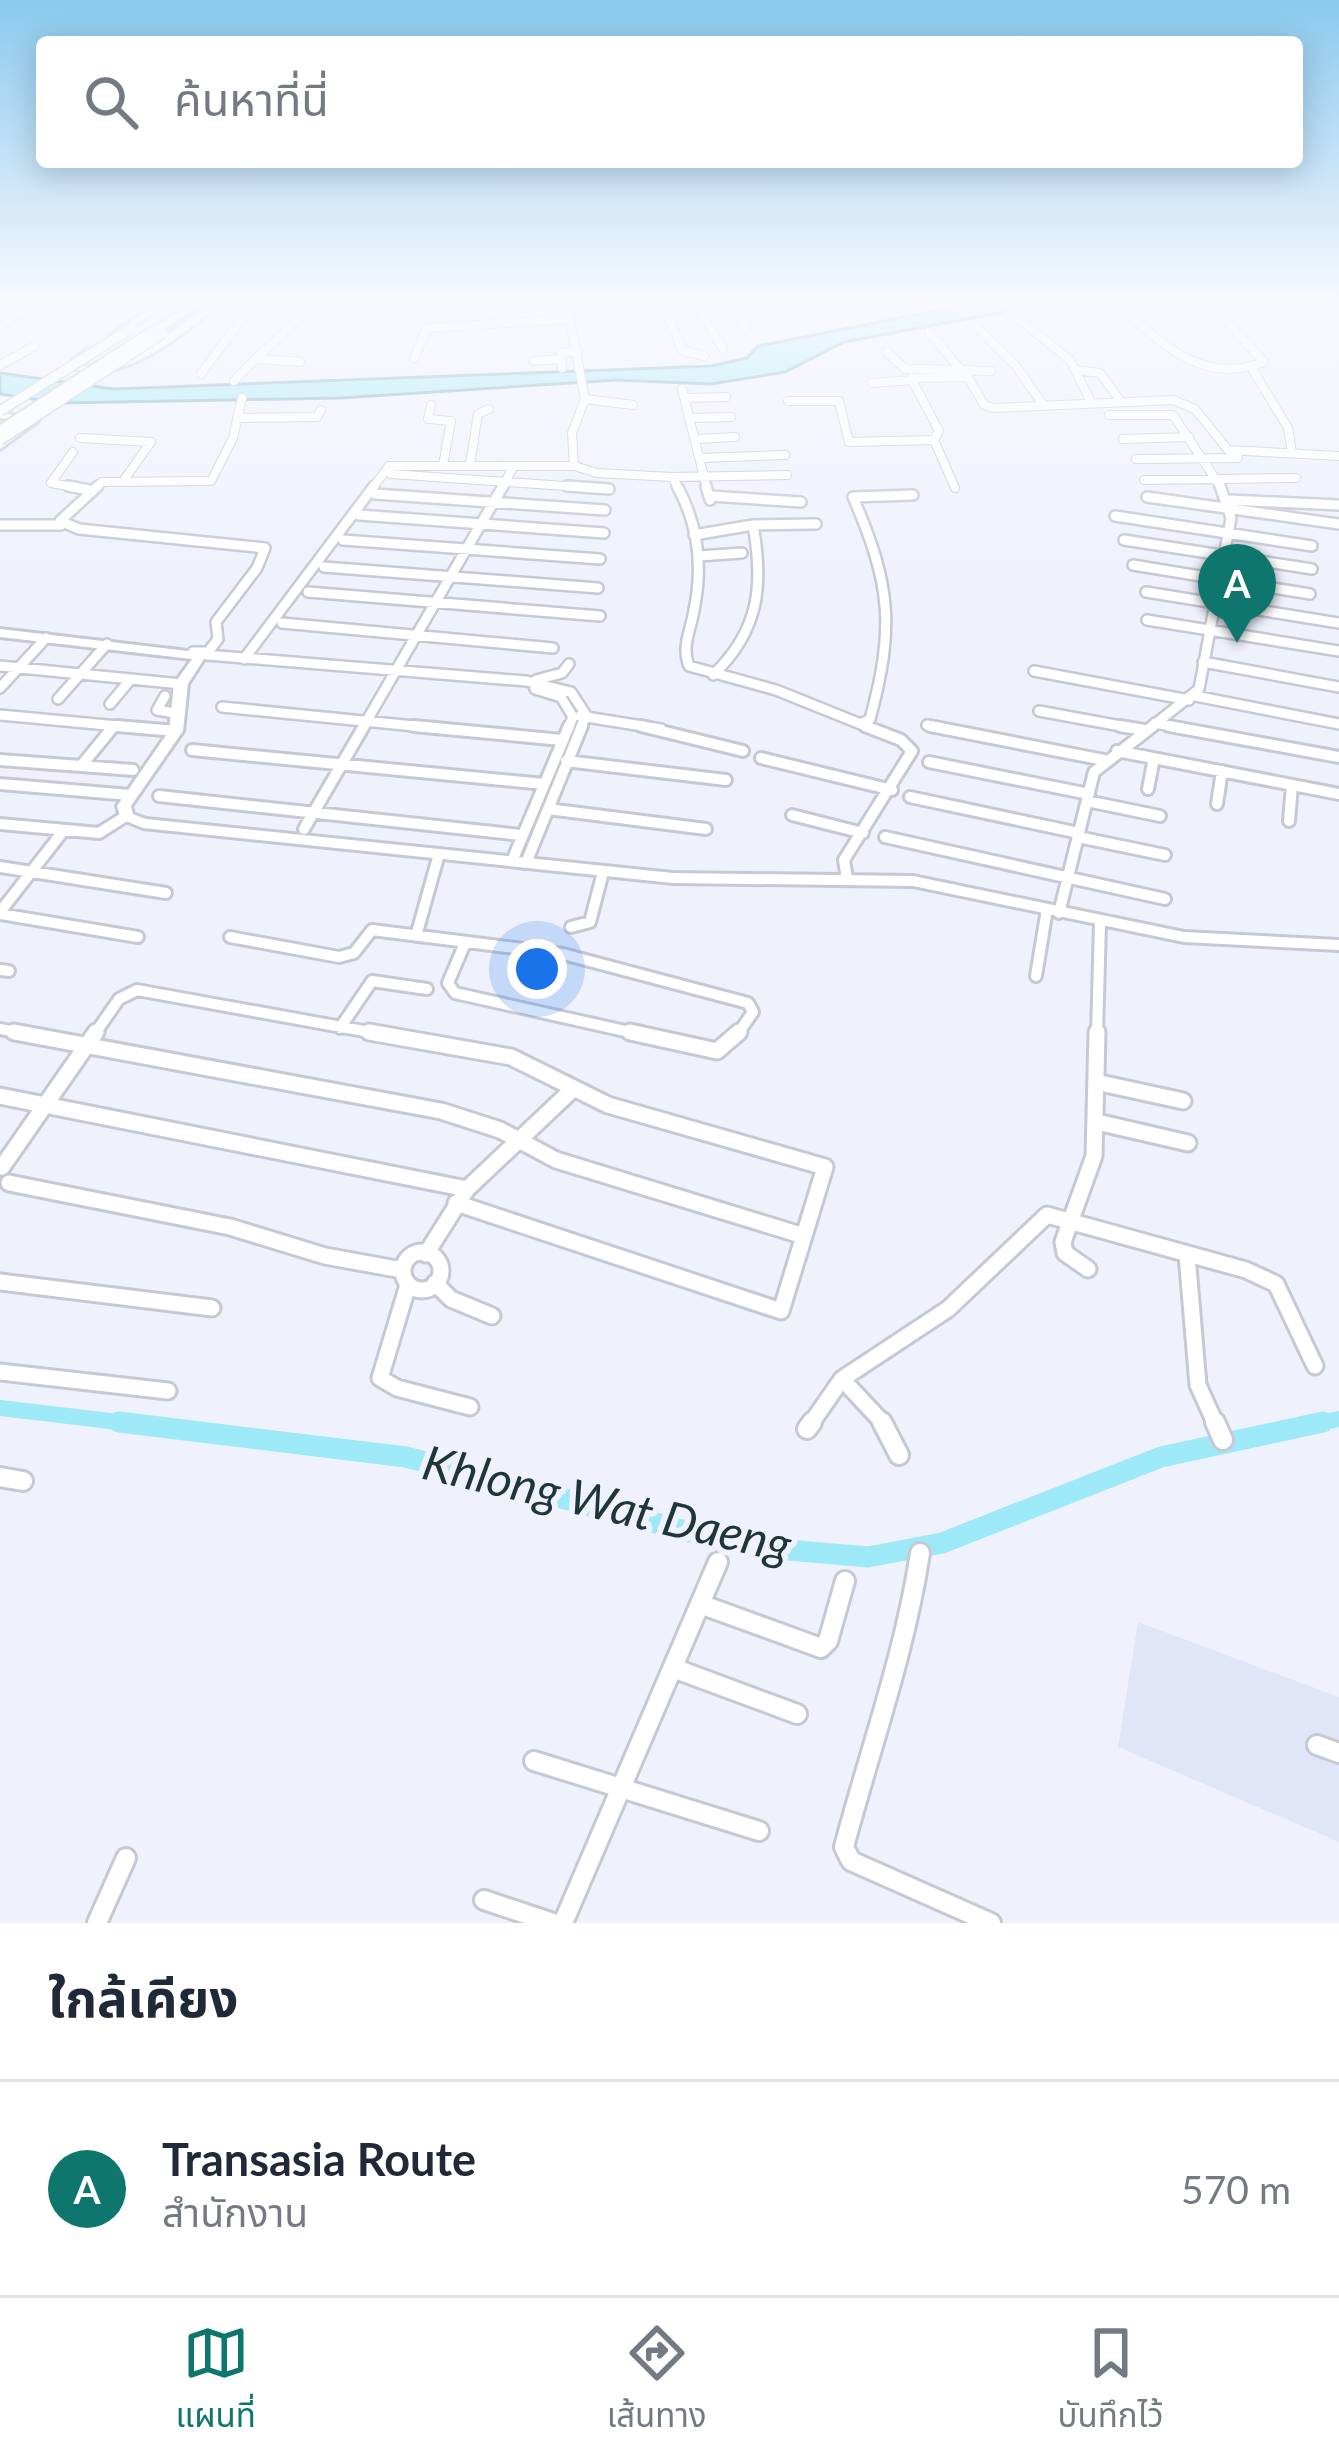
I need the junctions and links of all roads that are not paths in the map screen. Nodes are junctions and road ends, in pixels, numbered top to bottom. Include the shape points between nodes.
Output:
1 (44, 390) edge
2 (67, 390) edge
3 (583, 390) edge
4 (917, 390) edge
5 (977, 390) edge
6 (1033, 390) edge
7 (1085, 390) edge
8 (1112, 390) edge
9 (1265, 390) edge
10 (584, 393) junction
11 (726, 397) dead end
12 (242, 398) dead end
13 (1119, 399) junction
14 (788, 400) dead end
15 (1091, 401) junction
16 (269, 404) dead end
17 (431, 405) dead end
18 (633, 405) dead end
19 (1044, 406) junction
20 (321, 410) dead end
21 (489, 410) dead end
22 (0, 415) edge
23 (1109, 415) dead end
24 (731, 417) dead end
25 (237, 418) junction
26 (262, 418) junction
27 (690, 418) junction
28 (735, 437) dead end
29 (1190, 437) junction
30 (80, 438) dead end
31 (0, 439) edge
32 (696, 439) junction
33 (1123, 439) dead end
34 (934, 440) junction
35 (525, 449) dead end
36 (74, 452) dead end
37 (785, 455) dead end
38 (1290, 455) junction
39 (1339, 456) edge
40 (701, 458) junction
41 (1203, 459) junction
42 (1136, 460) dead end
43 (443, 465) junction
44 (470, 465) junction
45 (574, 466) junction
46 (518, 467) junction
47 (391, 474) dead end
48 (787, 475) dead end
49 (706, 476) junction
50 (672, 477) junction
51 (1296, 478) dead end
52 (1216, 479) junction
53 (124, 480) junction
54 (1144, 480) dead end
55 (506, 482) junction
56 (955, 488) dead end
57 (609, 489) dead end
58 (89, 490) junction
59 (375, 494) dead end
60 (913, 495) dead end
61 (1147, 496) dead end
62 (777, 500) junction
63 (494, 502) junction
64 (801, 502) dead end
65 (1230, 504) junction
66 (1339, 505) edge
67 (605, 510) dead end
68 (359, 515) dead end
69 (1115, 516) dead end
70 (778, 518) dead end
71 (482, 524) junction
72 (816, 524) dead end
73 (1339, 524) edge
74 (0, 525) edge
75 (61, 525) junction
76 (753, 525) junction
77 (604, 533) dead end
78 (1228, 533) junction
79 (694, 536) junction
80 (1124, 539) dead end
81 (343, 540) dead end
82 (1312, 546) dead end
83 (467, 550) junction
84 (742, 554) dead end
85 (699, 556) junction
86 (1224, 556) junction
87 (600, 560) dead end
88 (1133, 565) dead end
89 (324, 567) dead end
90 (1312, 569) dead end
91 (452, 576) junction
92 (1220, 579) junction
93 (598, 588) dead end
94 (308, 592) dead end
95 (1146, 592) dead end
96 (1310, 593) dead end
97 (436, 602) junction
98 (1215, 603) junction
99 (600, 616) dead end
100 (1147, 620) dead end
101 (282, 623) dead end
102 (1339, 623) edge
103 (1210, 630) junction
104 (0, 633) edge
105 (416, 635) junction
106 (46, 638) junction
107 (107, 644) junction
108 (553, 647) dead end
109 (1339, 651) edge
110 (202, 654) junction
111 (246, 658) junction
112 (1203, 662) junction
113 (569, 664) dead end
114 (0, 666) edge
115 (18, 668) junction
116 (1034, 671) dead end
117 (396, 672) junction
118 (80, 674) junction
119 (713, 676) junction
120 (131, 679) junction
121 (535, 682) junction
122 (181, 684) junction
123 (1339, 687) edge
124 (0, 688) edge
125 (165, 696) dead end
126 (1192, 698) junction
127 (58, 699) dead end
128 (110, 704) dead end
129 (222, 706) dead end
130 (1039, 711) dead end
131 (0, 715) edge
132 (579, 716) junction
133 (367, 721) junction
134 (178, 723) junction
135 (861, 724) junction
136 (1339, 724) edge
137 (927, 725) dead end
138 (113, 727) junction
139 (1150, 727) junction
140 (562, 740) junction
141 (192, 750) dead end
142 (743, 751) dead end
143 (1118, 751) junction
144 (761, 758) dead end
145 (1154, 758) junction
146 (1339, 758) edge
147 (0, 760) edge
148 (1103, 760) junction
149 (566, 761) junction
150 (929, 762) dead end
151 (340, 764) junction
152 (81, 766) junction
153 (133, 770) dead end
154 (1222, 771) junction
155 (726, 780) dead end
156 (0, 784) edge
157 (544, 784) junction
158 (1292, 785) junction
159 (1148, 789) dead end
160 (892, 790) junction
161 (1339, 794) edge
162 (130, 795) junction
163 (159, 796) dead end
164 (910, 797) dead end
165 (1088, 798) junction
166 (1217, 804) dead end
167 (548, 808) junction
168 (313, 813) junction
169 (792, 815) dead end
170 (126, 816) junction
171 (1160, 816) dead end
172 (1289, 820) dead end
173 (0, 824) edge
174 (304, 829) dead end
175 (706, 829) dead end
176 (64, 830) junction
177 (863, 832) junction
178 (521, 835) junction
179 (1078, 835) junction
180 (885, 837) dead end
181 (439, 854) junction
182 (1165, 855) dead end
183 (519, 862) junction
184 (0, 868) edge
185 (32, 871) junction
186 (603, 872) junction
187 (1068, 877) junction
188 (847, 879) junction
189 (166, 893) dead end
190 (1165, 898) dead end
191 (1053, 911) junction
192 (0, 913) edge
193 (1100, 922) junction
194 (571, 927) dead end
195 (416, 936) junction
196 (138, 937) dead end
197 (230, 938) dead end
198 (465, 943) junction
199 (1339, 945) edge
200 (1036, 976) dead end
201 (427, 989) dead end
202 (340, 1028) junction
203 (0, 1029) edge
204 (87, 1043) junction
205 (1096, 1082) junction
206 (573, 1090) junction
207 (0, 1096) edge
208 (1183, 1101) dead end
209 (44, 1104) junction
210 (1097, 1122) junction
211 (516, 1139) junction
212 (1188, 1142) dead end
213 (3, 1177) edge
214 (467, 1189) junction
215 (456, 1203) junction
216 (1070, 1220) junction
217 (804, 1236) junction
218 (426, 1254) junction
219 (1187, 1255) junction
220 (1088, 1269) dead end
221 (405, 1278) junction
222 (0, 1282) edge
223 (435, 1283) junction
224 (212, 1308) dead end
225 (492, 1316) dead end
226 (1316, 1366) dead end
227 (0, 1372) edge
228 (842, 1378) junction
229 (168, 1391) dead end
230 (470, 1407) dead end
231 (807, 1429) dead end
232 (1223, 1440) dead end
233 (899, 1455) dead end
234 (0, 1477) edge
235 (23, 1480) dead end
236 (920, 1552) dead end
237 (718, 1562) dead end
238 (845, 1581) dead end
239 (700, 1604) junction
240 (674, 1668) junction
241 (797, 1714) dead end
242 (1317, 1745) dead end
243 (1339, 1753) edge
244 (533, 1761) dead end
245 (618, 1787) junction
246 (759, 1831) dead end
247 (126, 1858) dead end
248 (484, 1900) dead end
249 (968, 1918) edge
250 (97, 1923) edge
251 (553, 1923) edge
252 (563, 1923) edge
253 (991, 1923) edge

1 - 22 main road, bridge
2 - 31 main road, bridge
3 - 10 street
4 - 34 street via 939,431
5 - 19 street via 988,406
6 - 19 street
7 - 15 street
8 - 13 street
9 - 38 street via 1288,428
10 - 18 street
10 - 45 street via 572,434
11 - 27 street via 683,393
12 - 25 street
13 - 15 street
13 - 38 street via 1190,404 1228,450
14 - 34 street via 839,401 849,442
15 - 19 street
16 - 26 street
17 - 43 street via 428,419 451,421
20 - 26 street
21 - 44 street via 478,414
22 - 31 street via 33,421
23 - 29 street via 1173,415
24 - 27 street
25 - 26 street
25 - 53 street via 211,481
27 - 32 street
28 - 32 street
29 - 33 street
29 - 41 street
30 - 53 street via 151,442
32 - 40 street
34 - 56 street
35 - 46 street
36 - 58 street via 51,483
37 - 40 street
38 - 39 street
38 - 41 street
40 - 49 street
41 - 42 street
41 - 52 street
43 - 44 street
43 - 111 street via 386,468
44 - 46 street
45 - 46 street
45 - 50 street
46 - 55 street
47 - 55 street
48 - 49 street
49 - 50 street
49 - 62 street via 710,498
50 - 79 street
51 - 52 street
52 - 54 street
52 - 65 street
53 - 58 street
55 - 57 street
55 - 63 street
58 - 75 street
59 - 63 street
60 - 135 street via 853,497 872,541 890,632 870,719
61 - 65 street
62 - 64 street
62 - 70 street
63 - 67 street
63 - 71 street
65 - 66 street
65 - 73 street
65 - 78 street
68 - 71 street
69 - 78 street
71 - 77 street
71 - 83 street
72 - 76 street
74 - 75 street
75 - 110 street via 265,548
76 - 79 street
76 - 119 street via 764,572 759,611 748,639
78 - 82 street
78 - 86 street
79 - 85 street
80 - 86 street
81 - 83 street
83 - 87 street
83 - 91 street
84 - 85 street
85 - 119 street via 701,590 683,658
86 - 90 street
86 - 92 street
88 - 92 street
89 - 91 street
91 - 93 street
91 - 97 street
92 - 96 street
92 - 98 street
94 - 97 street
95 - 98 street
97 - 99 street
97 - 105 street
98 - 102 street
98 - 103 street
100 - 103 street
101 - 105 street
103 - 109 street
103 - 112 street
104 - 106 street
105 - 108 street
105 - 117 street
106 - 107 street
106 - 115 street
107 - 110 street
107 - 118 street
110 - 111 street
110 - 122 street
111 - 117 street
112 - 123 street
112 - 126 street
113 - 121 street
114 - 115 street
115 - 118 street
115 - 124 street
116 - 126 street
117 - 121 street
117 - 132 street via 544,690
117 - 133 street
118 - 120 street
118 - 127 street
119 - 135 street via 776,690
120 - 122 street
120 - 128 street
121 - 132 street via 572,692
122 - 134 street
125 - 134 street via 157,710
126 - 136 street
126 - 139 street
129 - 133 street
130 - 139 street
131 - 138 street
132 - 140 street
132 - 142 street
132 - 149 street
133 - 140 street
133 - 151 street
134 - 138 street
134 - 162 street
135 - 160 street via 912,751
137 - 148 street
138 - 152 street
139 - 143 street
139 - 146 street
140 - 157 street
141 - 151 street
143 - 145 street
143 - 148 street
144 - 160 street
145 - 154 street
145 - 159 street
147 - 152 street
148 - 165 street
149 - 155 street
149 - 167 street
150 - 165 street
151 - 157 street
151 - 168 street
152 - 153 street
154 - 158 street
154 - 166 street
156 - 162 street
157 - 178 street
158 - 161 street
158 - 172 street
160 - 177 street
162 - 170 street
163 - 168 street
164 - 179 street
165 - 171 street
165 - 179 street
167 - 175 street
167 - 183 street
168 - 174 street
168 - 178 street
169 - 177 street
170 - 176 street via 99,833
170 - 181 street
173 - 176 street
176 - 185 street
177 - 188 street via 843,863
178 - 183 street
179 - 182 street
179 - 187 street
180 - 187 street
181 - 183 street
181 - 195 street
183 - 186 street
184 - 185 street
185 - 189 street
185 - 192 street
186 - 188 street
186 - 194 street via 590,922
187 - 190 street
187 - 191 street
188 - 191 street via 944,884
191 - 193 street
191 - 200 street
192 - 196 street
193 - 199 street via 1184,937
193 - 205 street
195 - 197 street via 372,930 354,952 339,956
195 - 198 street
198 - 198 street via 448,983 455,993 717,1051 753,1012 748,1003 683,983
201 - 202 street via 372,981
202 - 204 street via 137,990 119,999
202 - 206 street via 512,1057
203 - 204 street
204 - 209 street
204 - 211 street via 382,1098
205 - 208 street
205 - 210 street
206 - 211 street
206 - 217 street via 825,1167
207 - 209 street
209 - 213 street
209 - 214 street
210 - 212 street
210 - 216 street via 1089,1181
211 - 214 street
211 - 217 street via 556,1160
213 - 221 street via 230,1227
214 - 215 street
215 - 217 street via 774,1311 787,1307
215 - 218 street
216 - 219 street
216 - 220 street via 1065,1252
216 - 228 street via 1047,1215 948,1309
218 - 221 street via 414,1256
218 - 223 street via 442,1265
219 - 226 street via 1276,1284
219 - 232 street via 1198,1385
221 - 223 street
221 - 230 street via 380,1378
222 - 224 street
223 - 225 street via 451,1300
227 - 229 street
228 - 231 street
228 - 233 street via 886,1427
234 - 235 street
236 - 249 street via 907,1639 844,1847 851,1861
237 - 239 street
238 - 239 street via 820,1648
239 - 240 street
240 - 241 street
240 - 245 street
242 - 243 street
244 - 245 street
245 - 246 street
245 - 252 street
247 - 250 street
248 - 251 street
249 - 253 street

